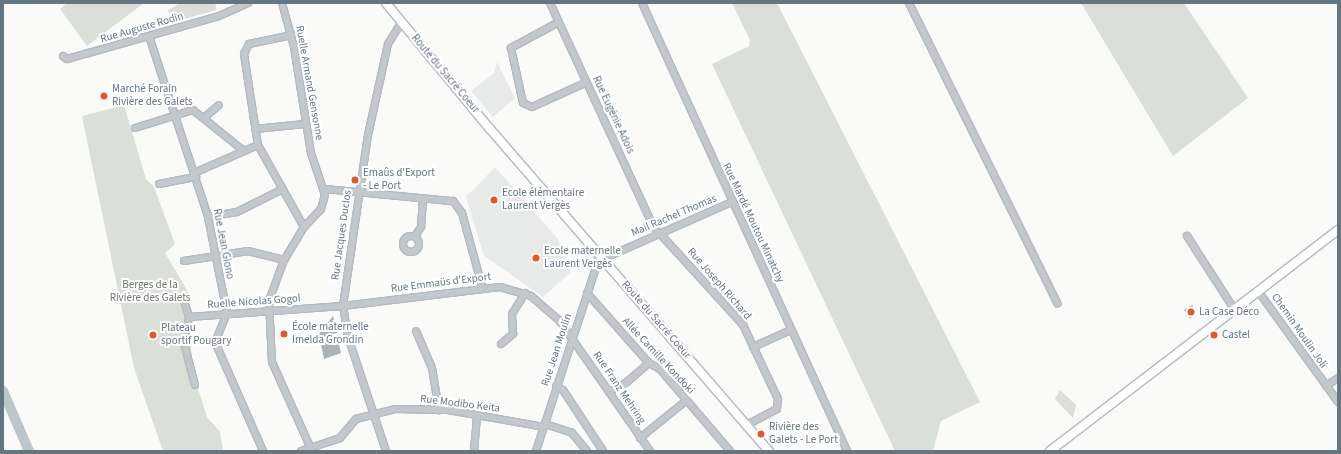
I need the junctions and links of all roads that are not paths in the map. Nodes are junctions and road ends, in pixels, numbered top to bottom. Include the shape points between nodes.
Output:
1 (248, 3) edge
2 (282, 3) edge
3 (550, 3) edge
4 (642, 3) edge
5 (909, 3) edge
6 (388, 4) edge
7 (402, 22) junction
8 (559, 22) junction
9 (292, 35) junction
10 (149, 36) junction
11 (63, 56) dead end
12 (587, 82) junction
13 (219, 105) dead end
14 (174, 116) junction
15 (205, 117) junction
16 (305, 124) junction
17 (135, 128) dead end
18 (255, 129) junction
19 (258, 145) junction
20 (244, 151) junction
21 (195, 175) junction
22 (159, 184) dead end
23 (283, 188) junction
24 (325, 190) junction
25 (358, 193) junction
26 (423, 199) junction
27 (732, 202) junction
28 (208, 217) junction
29 (304, 227) junction
30 (1338, 230) edge
31 (659, 233) junction
32 (415, 236) dead end
33 (1187, 236) dead end
34 (214, 254) junction
35 (601, 258) junction
36 (284, 260) junction
37 (184, 261) dead end
38 (482, 286) junction
39 (1258, 291) junction
40 (525, 293) junction
41 (587, 293) junction
42 (183, 298) dead end
43 (1057, 303) dead end
44 (343, 306) junction
45 (1234, 309) junction
46 (269, 311) junction
47 (227, 313) junction
48 (189, 317) junction
49 (791, 330) junction
50 (416, 331) dead end
51 (572, 336) junction
52 (501, 344) dead end
53 (752, 347) junction
54 (649, 363) junction
55 (1338, 378) edge
56 (195, 385) dead end
57 (556, 386) junction
58 (1326, 386) junction
59 (609, 392) junction
60 (687, 400) junction
61 (1338, 402) edge
62 (439, 410) junction
63 (374, 413) junction
64 (477, 415) junction
65 (544, 425) junction
66 (747, 425) junction
67 (640, 438) junction
68 (311, 449) edge
69 (263, 451) edge
70 (301, 451) edge
71 (386, 451) edge
72 (474, 451) edge
73 (536, 451) edge
74 (587, 451) edge
75 (603, 451) edge
76 (650, 451) edge
77 (730, 451) edge
78 (769, 451) edge
79 (847, 451) edge
80 (1050, 451) edge

1 - 10 street, Rue Auguste Rodin via 219,16
2 - 9 street, Ruelle Armand Gensonne
3 - 8 street, Rue Eugénie Adois
4 - 27 street, Rue Mardé Moutou Minatchy
5 - 43 street
6 - 7 main road, Route du Sacré Coeur
7 - 25 street, Rue Jacques Duclos via 388,44
7 - 35 main road, Route du Sacré Coeur
8 - 12 street, Rue Eugénie Adois
8 - 12 street via 511,48 522,101 532,106
9 - 16 street, Ruelle Armand Gensonne
9 - 18 street via 249,44 244,54
10 - 11 street, Rue Auguste Rodin via 67,59
10 - 14 street, Rue Jean Giono
12 - 31 street, Rue Eugénie Adois via 653,226
13 - 15 street
14 - 15 street via 193,110
14 - 17 street
14 - 21 street, Rue Jean Giono
15 - 20 street
16 - 18 street
16 - 24 street, Ruelle Armand Gensonne
18 - 19 street
19 - 20 street
19 - 23 street
20 - 21 street
21 - 22 street
21 - 28 street, Rue Jean Giono
23 - 28 street via 236,212
23 - 29 street
24 - 25 street
24 - 29 street via 321,209
25 - 26 street
25 - 44 street, Rue Jacques Duclos
26 - 32 street via 421,227
26 - 38 street via 449,200 459,207
27 - 31 street, Mail Rachel Thomas
27 - 49 street, Rue Mardé Moutou Minatchy
28 - 34 street, Rue Jean Giono
29 - 36 street
30 - 39 main road
31 - 35 street, Mail Rachel Thomas
31 - 53 street, Rue Joseph Richard via 743,325
33 - 45 street
34 - 36 street via 248,251
34 - 37 street
34 - 47 street, Rue Jean Giono
35 - 41 street, Rue Jean Moulin
35 - 66 main road, Route du Sacré Coeur
36 - 46 street
38 - 40 street, Rue Emmaüs d'Export
38 - 44 street, Rue Emmaüs d'Export
39 - 45 main road
39 - 58 street, Chemin Moulin Joli
40 - 51 street, Rue Emmaüs d'Export via 540,301
40 - 52 street via 512,314 513,334
41 - 51 street, Rue Jean Moulin
41 - 54 street, Allée Camille Kondoki
42 - 48 street
44 - 46 street, Ruelle Nicolas Gogol
44 - 63 street, Rue Jacques Duclos via 348,337
45 - 80 main road
46 - 47 street, Ruelle Nicolas Gogol
46 - 68 street via 272,362
47 - 48 street, Ruelle Nicolas Gogol
47 - 69 street via 216,332 215,342
48 - 56 street via 184,343
49 - 53 street
49 - 79 street, Rue Mardé Moutou Minatchy
50 - 62 street via 432,368
51 - 57 street, Rue Jean Moulin
51 - 59 street, Rue Franz Mehring
53 - 66 street, Rue Joseph Richard via 780,406
54 - 59 street via 627,382
54 - 60 street, Allée Camille Kondoki via 660,369
55 - 58 street
57 - 65 street, Rue Jean Moulin
57 - 75 street via 563,390
58 - 61 street, Chemin Moulin Joli
59 - 67 street, Rue Franz Mehring
60 - 67 street
60 - 77 street, Allée Camille Kondoki
62 - 63 street, Rue Modibo Keita via 395,409
62 - 64 street, Rue Modibo Keita
63 - 68 street, Rue Modibo Keita via 351,423 340,438
63 - 71 street, Rue Jacques Duclos
64 - 65 street, Rue Modibo Keita
64 - 72 street
65 - 73 street, Rue Jean Moulin
65 - 74 street, Rue Modibo Keita via 572,433
66 - 78 main road, Route du Sacré Coeur
67 - 76 street, Rue Franz Mehring
68 - 70 street, Rue Modibo Keita

